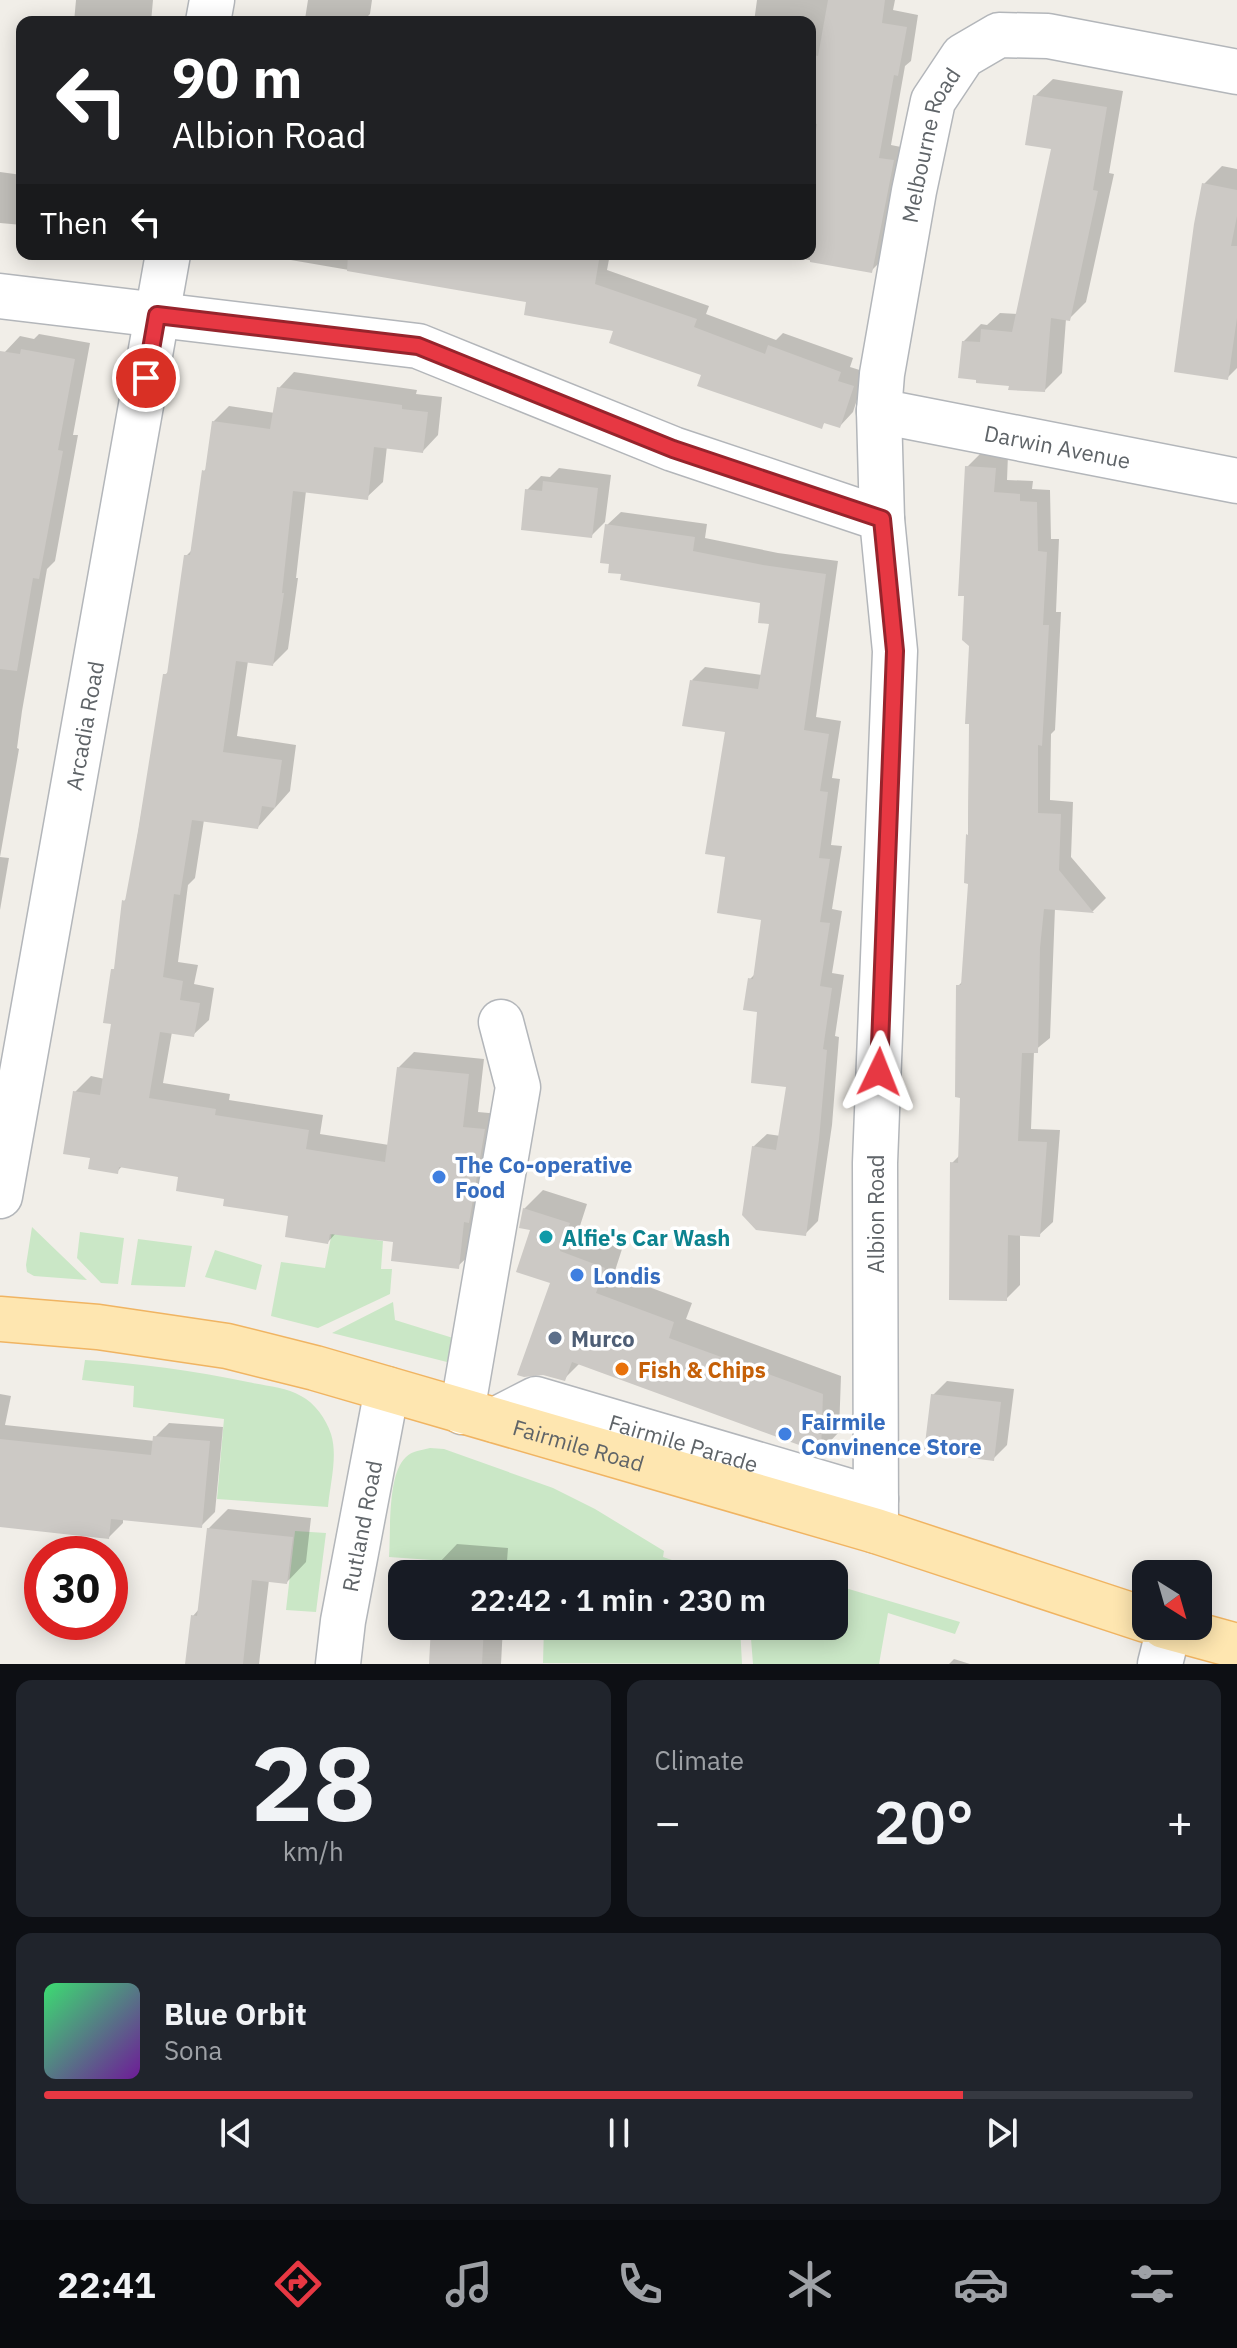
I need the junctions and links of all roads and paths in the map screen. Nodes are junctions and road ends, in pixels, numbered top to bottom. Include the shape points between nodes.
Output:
1 (1237, 72) edge
2 (167, 260) edge
3 (0, 296) edge
4 (157, 315) junction
5 (879, 411) junction
6 (1237, 481) edge
7 (882, 519) junction
8 (501, 1022) dead end
9 (0, 1196) edge
10 (0, 1319) edge
11 (387, 1389) junction
12 (479, 1416) junction
13 (876, 1515) junction
14 (1132, 1622) edge
15 (1198, 1640) edge
16 (1237, 1646) edge
17 (338, 1664) edge

1 - 5 street, Melbourne Road via 1048,36 999,35 963,56 933,101
2 - 4 street, Arcadia Road
3 - 4 street
4 - 7 street via 418,346 673,449
4 - 9 street, Arcadia Road
5 - 6 street, Darwin Avenue
5 - 7 street, Melbourne Road
7 - 13 street, Albion Road via 895,651 875,1163
8 - 12 street via 518,1087
10 - 11 main road, Fairmile Road via 227,1346
11 - 12 main road, Fairmile Road
11 - 17 street, Rutland Road
12 - 13 main road, Fairmile Road
13 - 14 main road, Fairmile Road
15 - 16 main road, Fairmile Road

